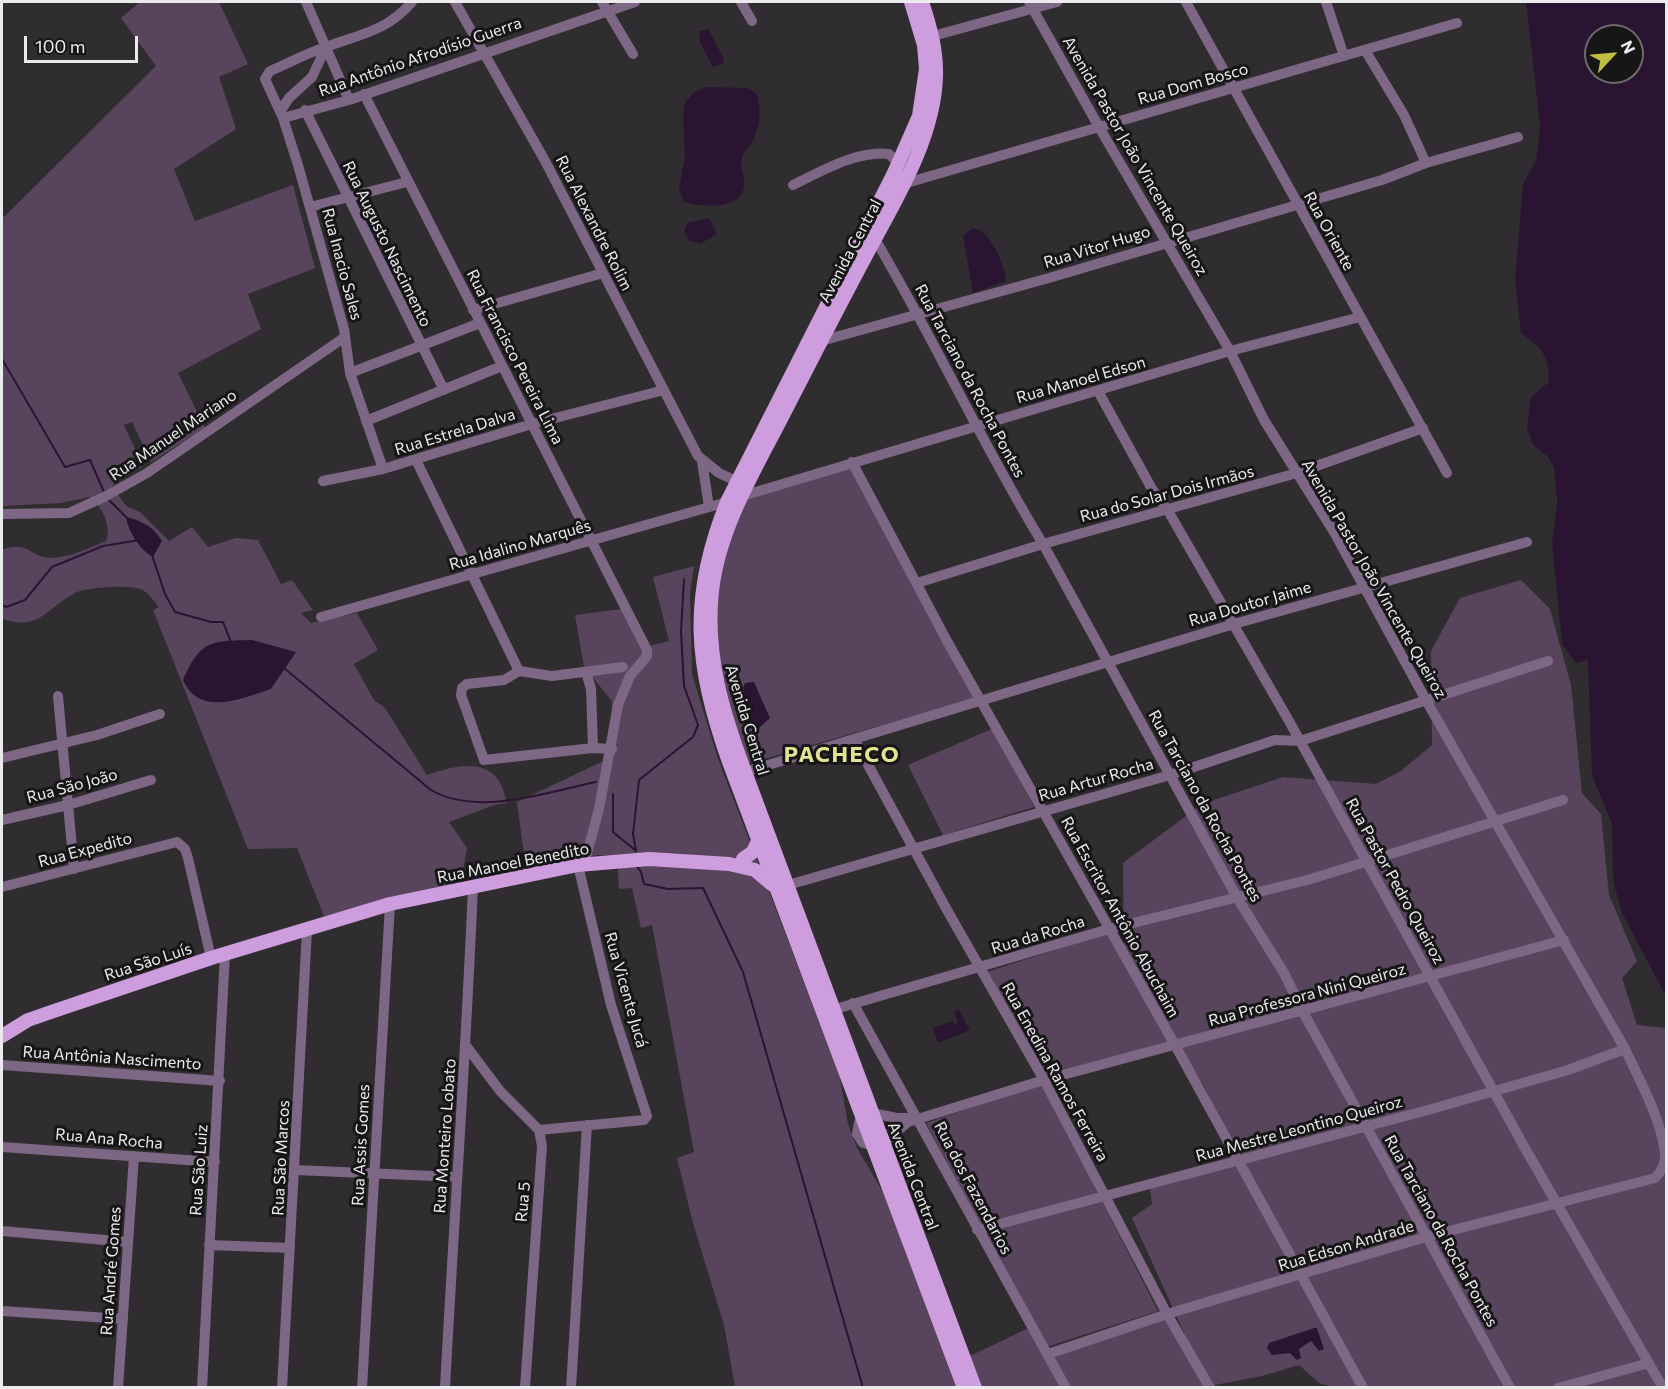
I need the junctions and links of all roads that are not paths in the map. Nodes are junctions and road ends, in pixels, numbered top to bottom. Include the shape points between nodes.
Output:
1 (306, 2) edge
2 (412, 2) edge
3 (455, 2) edge
4 (635, 2) edge
5 (741, 2) edge
6 (911, 2) edge
7 (922, 2) edge
8 (1057, 2) edge
9 (1186, 2) edge
10 (1326, 2) edge
11 (1031, 5) edge
12 (605, 6) edge
13 (752, 21) dead end
14 (1457, 23) dead end
15 (933, 36) junction
16 (326, 47) junction
17 (1365, 50) junction
18 (482, 52) junction
19 (633, 54) dead end
20 (1344, 56) junction
21 (1233, 87) junction
22 (364, 94) junction
23 (349, 100) junction
24 (305, 110) junction
25 (281, 115) junction
26 (1099, 128) junction
27 (1518, 137) dead end
28 (1426, 163) junction
29 (899, 164) junction
30 (407, 182) junction
31 (903, 184) junction
32 (793, 185) dead end
33 (348, 198) junction
34 (1297, 204) junction
35 (310, 207) junction
36 (875, 239) junction
37 (1166, 242) junction
38 (603, 273) junction
39 (473, 310) junction
40 (918, 312) junction
41 (1360, 317) junction
42 (480, 323) junction
43 (345, 337) junction
44 (821, 340) junction
45 (421, 346) junction
46 (1230, 351) junction
47 (502, 366) junction
48 (351, 373) junction
49 (444, 390) junction
50 (664, 390) junction
51 (1098, 391) junction
52 (366, 422) junction
53 (532, 424) junction
54 (975, 426) junction
55 (1423, 428) junction
56 (416, 460) junction
57 (702, 461) junction
58 (852, 462) junction
59 (383, 469) junction
60 (1297, 473) junction
61 (1447, 473) dead end
62 (323, 481) dead end
63 (736, 481) junction
64 (742, 496) junction
65 (727, 502) junction
66 (710, 507) junction
67 (1167, 510) junction
68 (2, 514) edge
69 (590, 539) junction
70 (1527, 542) dead end
71 (1042, 544) junction
72 (471, 575) junction
73 (917, 583) junction
74 (1363, 588) junction
75 (321, 617) dead end
76 (1234, 624) junction
77 (1548, 661) dead end
78 (1107, 662) junction
79 (623, 667) dead end
80 (519, 671) junction
81 (586, 672) junction
82 (58, 696) dead end
83 (982, 701) junction
84 (1427, 702) junction
85 (160, 714) dead end
86 (854, 740) junction
87 (1300, 741) junction
88 (63, 743) junction
89 (593, 748) junction
90 (612, 749) junction
91 (2, 759) edge
92 (745, 772) junction
93 (1170, 775) junction
94 (151, 780) dead end
95 (1563, 800) dead end
96 (68, 805) junction
97 (1042, 810) junction
98 (2, 820) edge
99 (1495, 823) junction
100 (914, 847) junction
101 (765, 848) junction
102 (1367, 860) junction
103 (736, 862) junction
104 (581, 865) junction
105 (74, 868) junction
106 (473, 886) junction
107 (782, 886) junction
108 (2, 887) edge
109 (1238, 899) junction
110 (390, 904) junction
111 (1109, 929) junction
112 (307, 930) junction
113 (1564, 940) junction
114 (225, 954) junction
115 (212, 958) junction
116 (980, 968) junction
117 (1432, 977) junction
118 (853, 1003) junction
119 (832, 1010) junction
120 (1303, 1012) junction
121 (3, 1034) edge
122 (1175, 1045) junction
123 (467, 1047) junction
124 (1625, 1049) junction
125 (2, 1065) edge
126 (1044, 1080) junction
127 (220, 1081) junction
128 (1495, 1090) junction
129 (869, 1118) junction
130 (919, 1118) junction
131 (587, 1125) junction
132 (1365, 1125) junction
133 (538, 1130) junction
134 (878, 1143) junction
135 (2, 1147) edge
136 (134, 1156) junction
137 (215, 1162) junction
138 (1238, 1162) junction
139 (296, 1170) junction
140 (376, 1175) junction
141 (456, 1177) junction
142 (1655, 1178) joint
143 (892, 1181) junction
144 (1106, 1197) junction
145 (1559, 1204) junction
146 (977, 1230) junction
147 (2, 1231) edge
148 (1426, 1237) junction
149 (128, 1242) junction
150 (209, 1245) junction
151 (290, 1248) junction
152 (1301, 1275) junction
153 (2, 1311) edge
154 (1167, 1314) junction
155 (123, 1319) junction
156 (1048, 1353) junction
157 (1649, 1363) junction
158 (118, 1388) edge
159 (202, 1388) edge
160 (282, 1388) edge
161 (362, 1388) edge
162 (445, 1388) edge
163 (525, 1388) edge
164 (571, 1388) edge
165 (964, 1388) edge
166 (975, 1388) edge
167 (1066, 1388) edge
168 (1210, 1388) edge
169 (1363, 1388) edge
170 (1510, 1388) edge
171 (1558, 1388) edge
172 (1663, 1388) edge

1 - 16 street
2 - 16 street via 388,25
3 - 18 street, Rua Alexandre Rolim
4 - 12 street, Rua Antônio Afrodísio Guerra
5 - 13 street
6 - 29 main road, Avenida Central via 924,45 926,85 919,116
7 - 15 main road, Avenida Central
8 - 11 street
9 - 21 street, Rua Oriente
10 - 20 street
11 - 15 street
11 - 26 street, Avenida Pastor João Vincente Queiroz
12 - 18 street, Rua Antônio Afrodísio Guerra
12 - 19 street
14 - 17 street, Rua Dom Bosco
15 - 31 main road, Avenida Central via 935,92 927,128
16 - 23 street
16 - 25 street via 312,77 289,98
16 - 25 street, Rua Inacio Sales via 270,71 266,79
17 - 20 street, Rua Dom Bosco
17 - 28 street via 1404,115
18 - 22 street, Rua Antônio Afrodísio Guerra
18 - 38 street, Rua Alexandre Rolim
20 - 21 street, Rua Dom Bosco
21 - 26 street, Rua Dom Bosco
21 - 34 street, Rua Oriente
22 - 23 street, Rua Antônio Afrodísio Guerra
22 - 30 street, Rua Francisco Pereira Lima
23 - 24 street, Rua Antônio Afrodísio Guerra
24 - 25 street, Rua Antônio Afrodísio Guerra
24 - 33 street, Rua Augusto Nascimento
25 - 35 street, Rua Inacio Sales
26 - 31 street, Rua Dom Bosco
26 - 37 street, Avenida Pastor João Vincente Queiroz
27 - 28 street, Rua Vitor Hugo
28 - 34 street, Rua Vitor Hugo
29 - 32 street via 889,154 881,153 835,166
29 - 63 main road, Avenida Central
30 - 33 street
30 - 39 street, Rua Francisco Pereira Lima
31 - 36 main road, Avenida Central
33 - 35 street
33 - 45 street, Rua Augusto Nascimento
34 - 37 street, Rua Vitor Hugo
34 - 41 street, Rua Oriente
35 - 43 street, Rua Inacio Sales
36 - 40 street, Rua Tarciano da Rocha Pontes
36 - 44 main road, Avenida Central
37 - 40 street, Rua Vitor Hugo
37 - 46 street, Avenida Pastor João Vincente Queiroz
38 - 39 street
38 - 50 street, Rua Alexandre Rolim
39 - 42 street, Rua Francisco Pereira Lima
40 - 44 street, Rua Vitor Hugo
40 - 54 street, Rua Tarciano da Rocha Pontes
41 - 46 street, Rua Manoel Edson
41 - 55 street, Rua Oriente
42 - 45 street
42 - 47 street, Rua Francisco Pereira Lima
43 - 48 street, Rua Inacio Sales
43 - 68 street, Rua Manuel Mariano via 147,473 106,496 69,513
44 - 64 main road, Avenida Central
45 - 48 street
45 - 49 street, Rua Augusto Nascimento
46 - 51 street, Rua Manoel Edson
46 - 60 street, Avenida Pastor João Vincente Queiroz via 1264,420
47 - 49 street
47 - 53 street, Rua Francisco Pereira Lima
48 - 52 street, Rua Inacio Sales
49 - 52 street
50 - 53 street, Rua Estrela Dalva
50 - 57 street, Rua Alexandre Rolim
51 - 54 street, Rua Manoel Edson
51 - 67 street, Rua Pastor Pedro Queiroz
52 - 59 street, Rua Inacio Sales
53 - 56 street, Rua Estrela Dalva
53 - 69 street, Rua Francisco Pereira Lima
54 - 58 street, Rua Manoel Edson
54 - 71 street, Rua Tarciano da Rocha Pontes
55 - 60 street, Rua do Solar Dois Irmãos
55 - 61 street, Rua Oriente
56 - 59 street, Rua Estrela Dalva
56 - 72 street
57 - 63 street
57 - 66 street, Rua Alexandre Rolim
58 - 64 street, Rua Manoel Edson
58 - 73 street, Rua Escritor Antônio Abuchaim
59 - 62 street, Rua Estrela Dalva
60 - 67 street, Rua do Solar Dois Irmãos
60 - 74 street, Avenida Pastor João Vincente Queiroz
63 - 65 main road, Avenida Central
64 - 92 main road, Avenida Central via 720,550 710,620 713,669
65 - 66 street, Rua Idalino Marquês
65 - 101 main road, Avenida Central via 713,536 702,583 701,653 706,690 719,733
66 - 69 street, Rua Idalino Marquês
67 - 71 street, Rua do Solar Dois Irmãos
67 - 76 street, Rua Pastor Pedro Queiroz
69 - 72 street, Rua Idalino Marquês
69 - 90 street, Rua Francisco Pereira Lima via 640,634 647,656 630,676 618,705
70 - 74 street, Rua Doutor Jaime
71 - 73 street, Rua do Solar Dois Irmãos
71 - 78 street, Rua Tarciano da Rocha Pontes
72 - 75 street, Rua Idalino Marquês
72 - 80 street
73 - 83 street, Rua Escritor Antônio Abuchaim
74 - 76 street, Rua Doutor Jaime
74 - 84 street, Avenida Pastor João Vincente Queiroz
76 - 78 street, Rua Doutor Jaime
76 - 87 street, Rua Pastor Pedro Queiroz
77 - 84 street, Rua Artur Rocha
78 - 83 street, Rua Doutor Jaime
78 - 93 street, Rua Tarciano da Rocha Pontes
79 - 81 street
80 - 81 street via 552,676
80 - 89 street via 504,680 462,688 461,695 484,760
81 - 89 street via 591,689
82 - 88 street
83 - 86 street, Rua Doutor Jaime
83 - 97 street, Rua Escritor Antônio Abuchaim
84 - 87 street, Rua Artur Rocha
84 - 99 street, Avenida Pastor João Vincente Queiroz
85 - 88 street
86 - 92 street, Rua Doutor Jaime
86 - 100 street, Rua Enedina Ramos Ferreira
87 - 93 street, Rua Artur Rocha via 1275,740
87 - 102 street, Rua Pastor Pedro Queiroz
88 - 91 street
88 - 96 street
89 - 90 street
90 - 104 street
92 - 101 main road, Avenida Central
93 - 97 street, Rua Artur Rocha
93 - 109 street, Rua Tarciano da Rocha Pontes
94 - 96 street, Rua São João
95 - 99 street, Rua da Rocha
96 - 98 street, Rua São João
96 - 105 street
97 - 100 street, Rua Artur Rocha
97 - 111 street, Rua Escritor Antônio Abuchaim
99 - 102 street, Rua da Rocha
99 - 113 street, Avenida Pastor João Vincente Queiroz
100 - 107 street, Rua Artur Rocha
100 - 116 street, Rua Enedina Ramos Ferreira
101 - 103 main road
101 - 107 main road, Avenida Central
102 - 109 street, Rua da Rocha
102 - 117 street, Rua Pastor Pedro Queiroz
103 - 104 main road, Rua Manoel Benedito via 649,859
103 - 107 main road, Rua Manoel Benedito
104 - 106 main road, Rua Manoel Benedito
104 - 131 street, Rua Vicente Jucá via 611,1005 647,1116 644,1120
105 - 108 street, Rua Expedito
105 - 115 street, Rua Expedito via 177,842 188,858
106 - 110 main road, Rua Manoel Benedito
106 - 123 street, Rua Monteiro Lobato
107 - 119 main road, Avenida Central
107 - 129 main road, Avenida Central via 844,1071
109 - 111 street, Rua da Rocha
109 - 120 street, Rua Tarciano da Rocha Pontes
110 - 112 main road, Rua Manoel Benedito
110 - 140 street, Rua Assis Gomes
111 - 116 street, Rua da Rocha
111 - 122 street, Rua Escritor Antônio Abuchaim
112 - 114 main road, Rua São Luís
112 - 139 street, Rua São Marcos
113 - 117 street, Rua Professora Nini Queiroz
113 - 124 street, Avenida Pastor João Vincente Queiroz
114 - 115 main road, Rua São Luís
114 - 127 street, Rua São Luiz
115 - 121 main road, Rua São Luís via 51,1012
116 - 118 street, Rua da Rocha
116 - 126 street, Rua Enedina Ramos Ferreira
117 - 120 street, Rua Professora Nini Queiroz
117 - 128 street, Rua Pastor Pedro Queiroz
118 - 119 street, Rua da Rocha
118 - 130 street, Rua dos Fazendarios
119 - 129 main road, Avenida Central via 866,1099
120 - 122 street, Rua Professora Nini Queiroz
120 - 132 street, Rua Tarciano da Rocha Pontes
122 - 126 street, Rua Professora Nini Queiroz
122 - 138 street, Rua Escritor Antônio Abuchaim
123 - 133 street via 500,1091
123 - 141 street, Rua Monteiro Lobato
124 - 128 street, Rua Mestre Leontino Queiroz
124 - 142 street, Avenida Pastor João Vincente Queiroz via 1665,1154 1662,1171
125 - 127 street, Rua Antônia Nascimento
126 - 130 street, Rua Professora Nini Queiroz
126 - 144 street, Rua Enedina Ramos Ferreira
127 - 137 street, Rua São Luiz
128 - 132 street, Rua Mestre Leontino Queiroz
128 - 145 street, Rua Pastor Pedro Queiroz
129 - 130 street
129 - 134 main road, Avenida Central
129 - 134 street via 892,1127
130 - 134 street via 904,1123
130 - 146 street, Rua dos Fazendarios
131 - 133 street
131 - 164 street
132 - 138 street, Rua Mestre Leontino Queiroz
132 - 148 street, Rua Tarciano da Rocha Pontes
133 - 163 street, Rua 5 via 543,1157
134 - 143 main road, Avenida Central
134 - 143 main road
135 - 136 street, Rua Ana Rocha
136 - 137 street, Rua Ana Rocha
136 - 149 street, Rua André Gomes
137 - 150 street, Rua São Luiz
138 - 144 street, Rua Mestre Leontino Queiroz
138 - 152 street, Rua Escritor Antônio Abuchaim
139 - 140 street
139 - 151 street, Rua São Marcos
140 - 141 street
140 - 161 street, Rua Assis Gomes
141 - 162 street, Rua Monteiro Lobato
142 - 145 street, Rua Edson Andrade
143 - 165 main road, Avenida Central
143 - 166 main road, Avenida Central
144 - 146 street, Rua Mestre Leontino Queiroz
144 - 154 street, Rua Enedina Ramos Ferreira
145 - 148 street, Rua Edson Andrade
145 - 157 street, Rua Pastor Pedro Queiroz
146 - 156 street, Rua dos Fazendarios
147 - 149 street
148 - 152 street, Rua Edson Andrade
148 - 170 street, Rua Tarciano da Rocha Pontes
149 - 155 street, Rua André Gomes
150 - 151 street
150 - 159 street, Rua São Luiz
151 - 160 street, Rua São Marcos
152 - 154 street, Rua Edson Andrade
152 - 169 street, Rua Escritor Antônio Abuchaim
153 - 155 street
154 - 156 street, Rua Edson Andrade
154 - 168 street, Rua Enedina Ramos Ferreira
155 - 158 street, Rua André Gomes
156 - 167 street, Rua dos Fazendarios
157 - 171 street
157 - 172 street, Rua Pastor Pedro Queiroz

